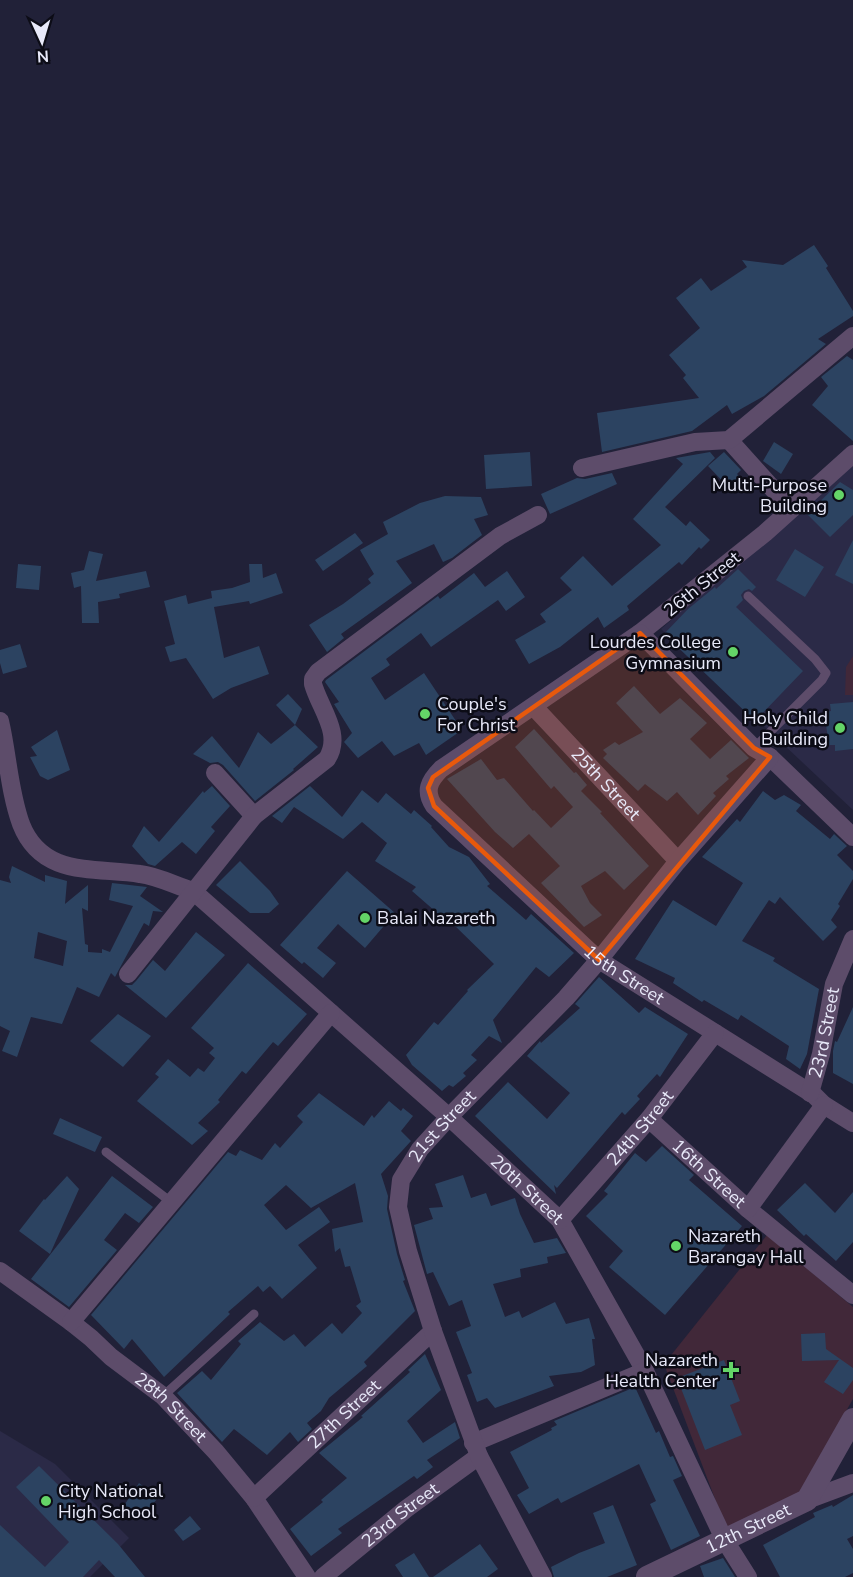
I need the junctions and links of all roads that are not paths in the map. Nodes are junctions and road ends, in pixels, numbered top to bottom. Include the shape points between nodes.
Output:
1 (853, 336) edge
2 (729, 440) junction
3 (853, 454) edge
4 (582, 468) dead end
5 (791, 509) junction
6 (538, 515) dead end
7 (748, 596) dead end
8 (640, 633) junction
9 (534, 707) junction
10 (0, 721) edge
11 (762, 752) junction
12 (215, 773) dead end
13 (428, 788) joint
14 (254, 816) junction
15 (853, 837) edge
16 (678, 861) junction
17 (193, 891) junction
18 (853, 939) edge
19 (599, 960) junction
20 (128, 974) dead end
21 (331, 1013) junction
22 (715, 1033) junction
23 (817, 1099) junction
24 (449, 1117) junction
25 (649, 1119) junction
26 (853, 1123) edge
27 (106, 1152) dead end
28 (171, 1202) junction
29 (748, 1209) junction
30 (560, 1220) junction
31 (0, 1271) edge
32 (853, 1295) edge
33 (254, 1314) dead end
34 (71, 1322) junction
35 (433, 1331) junction
36 (645, 1371) junction
37 (164, 1396) junction
38 (853, 1419) edge
39 (476, 1450) junction
40 (853, 1483) edge
41 (254, 1498) junction
42 (807, 1500) junction
43 (724, 1539) junction
44 (307, 1577) edge
45 (322, 1577) edge
46 (543, 1577) edge
47 (647, 1577) edge
48 (748, 1577) edge

1 - 2 street
2 - 4 street via 695,442
2 - 5 street
3 - 5 street, 26th Street
5 - 8 street, 26th Street via 724,573
6 - 14 street via 500,536 318,672 313,684 334,738 331,753
7 - 11 lane via 826,673
8 - 9 street, 26th Street
8 - 11 street
9 - 13 street, 26th Street via 441,770
9 - 16 street, 25th Street
10 - 17 street via 22,825 34,846 52,862 153,876
11 - 15 street
11 - 16 street, 21st Street
12 - 14 street
13 - 19 street, 15th Street via 434,806
14 - 17 street
16 - 19 street, 21st Street
17 - 20 street
17 - 21 street, 20th Street
18 - 23 street, 23rd Street via 834,984
19 - 22 street, 15th Street
19 - 24 street, 21st Street
21 - 24 street, 20th Street
21 - 28 street
22 - 23 street, 15th Street
22 - 25 street, 24th Street
23 - 26 street, 15th Street
23 - 29 street
24 - 30 street, 20th Street
24 - 35 street, 21st Street via 407,1167 398,1195 408,1251
25 - 29 street, 16th Street
25 - 30 street, 24th Street
27 - 28 lane
28 - 34 street
29 - 32 street, 16th Street
30 - 36 street, 20th Street
31 - 34 street, 28th Street
33 - 37 lane
34 - 37 street, 28th Street via 111,1358
35 - 39 street, 21st Street
35 - 41 street, 27th Street
36 - 39 street, 23rd Street
36 - 43 street, 20th Street
37 - 41 street, 28th Street
38 - 42 street
39 - 45 street, 23rd Street
39 - 46 street, 21st Street
40 - 42 street, 12th Street
41 - 44 street, 28th Street
42 - 43 street, 12th Street
43 - 47 street, 12th Street
43 - 48 street, 20th Street

